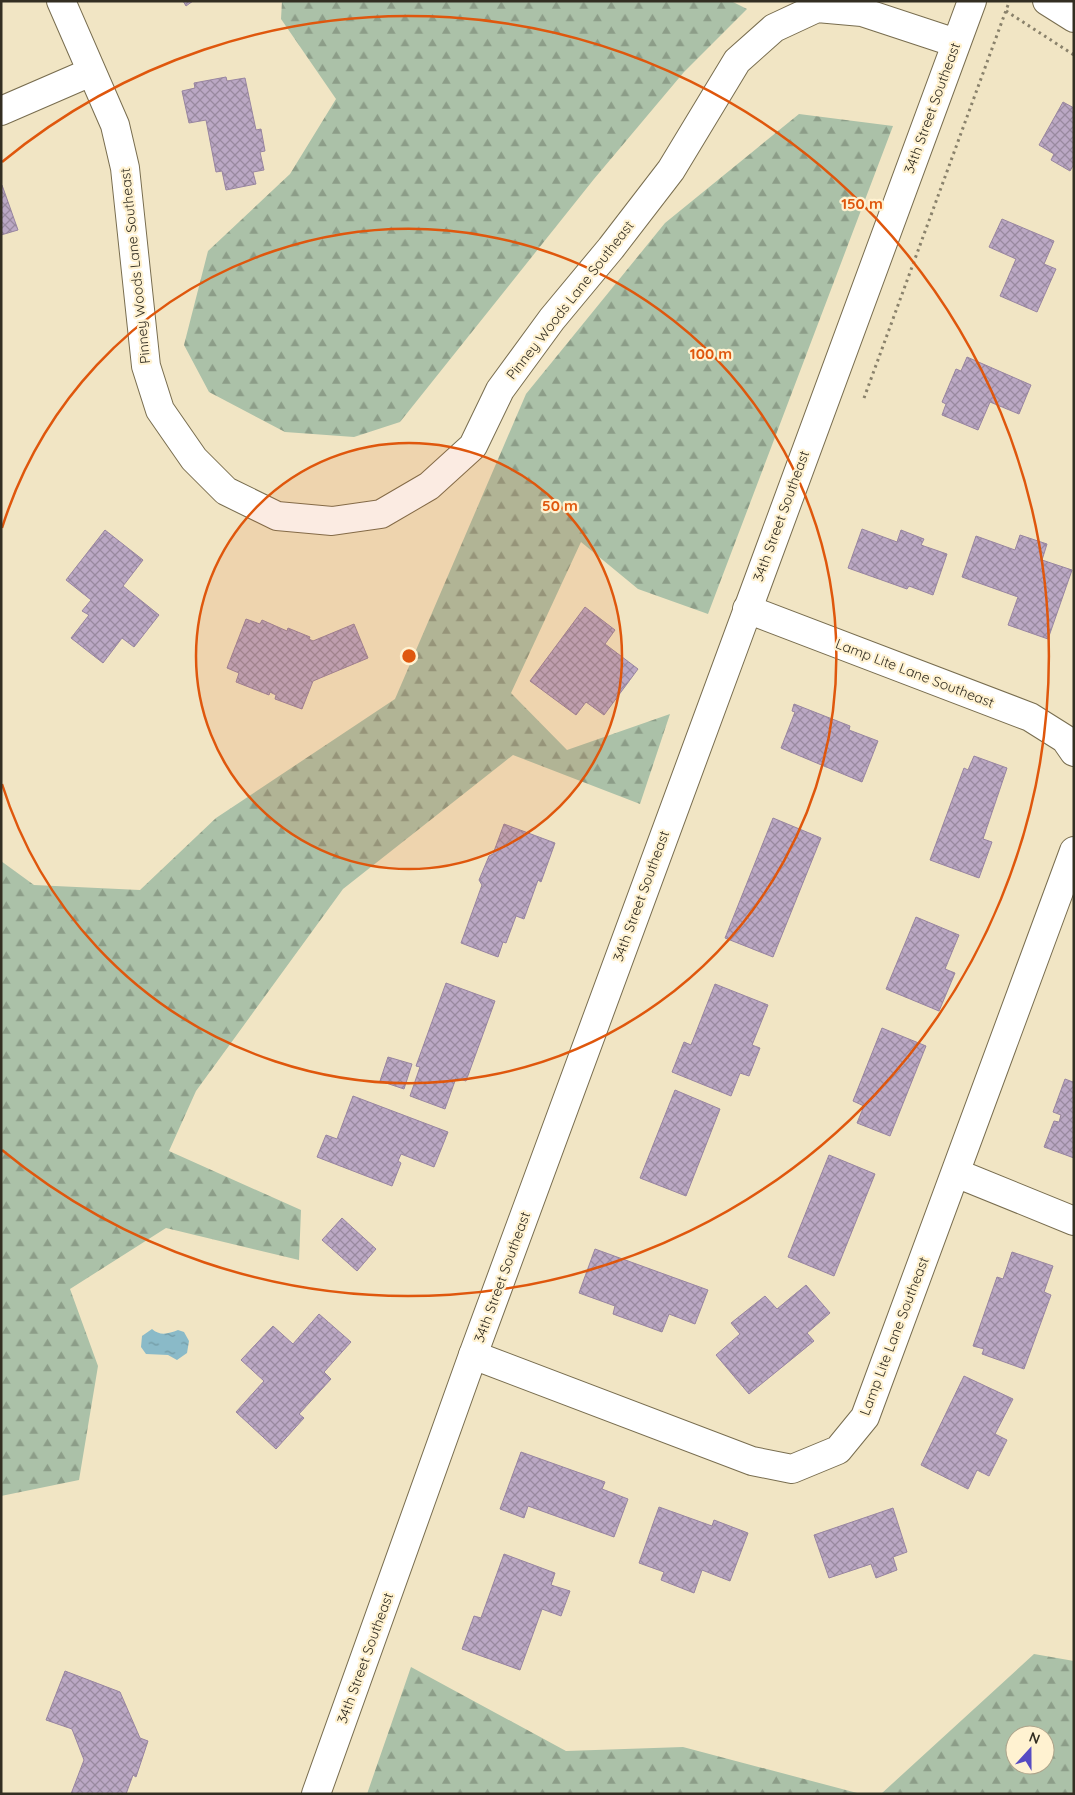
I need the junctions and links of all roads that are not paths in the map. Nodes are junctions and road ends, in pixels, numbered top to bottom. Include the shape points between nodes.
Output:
1 (62, 1) edge
2 (972, 1) edge
3 (1047, 1) edge
4 (1074, 18) edge
5 (956, 43) junction
6 (91, 72) junction
7 (1, 111) edge
8 (747, 609) junction
9 (1074, 752) edge
10 (1074, 851) edge
11 (956, 1173) junction
12 (1074, 1221) edge
13 (473, 1355) junction
14 (316, 1794) edge

1 - 6 street, Pinney Woods Lane Southeast
2 - 5 street, 34th Street Southeast
3 - 4 street
5 - 6 street, Pinney Woods Lane Southeast via 862,12 817,8 774,28 737,61 672,170 552,318 500,390 473,446 429,486 381,514 332,521 277,516 226,491 194,459 160,410 146,366 125,168 115,125
5 - 8 street, 34th Street Southeast
6 - 7 street
8 - 9 street, Lamp Lite Lane Southeast via 1030,717 1065,740
8 - 13 street, 34th Street Southeast
10 - 11 street, Lamp Lite Lane Southeast
11 - 12 street
11 - 13 street, Lamp Lite Lane Southeast via 865,1417 838,1450 792,1469 752,1461
13 - 14 street, 34th Street Southeast

